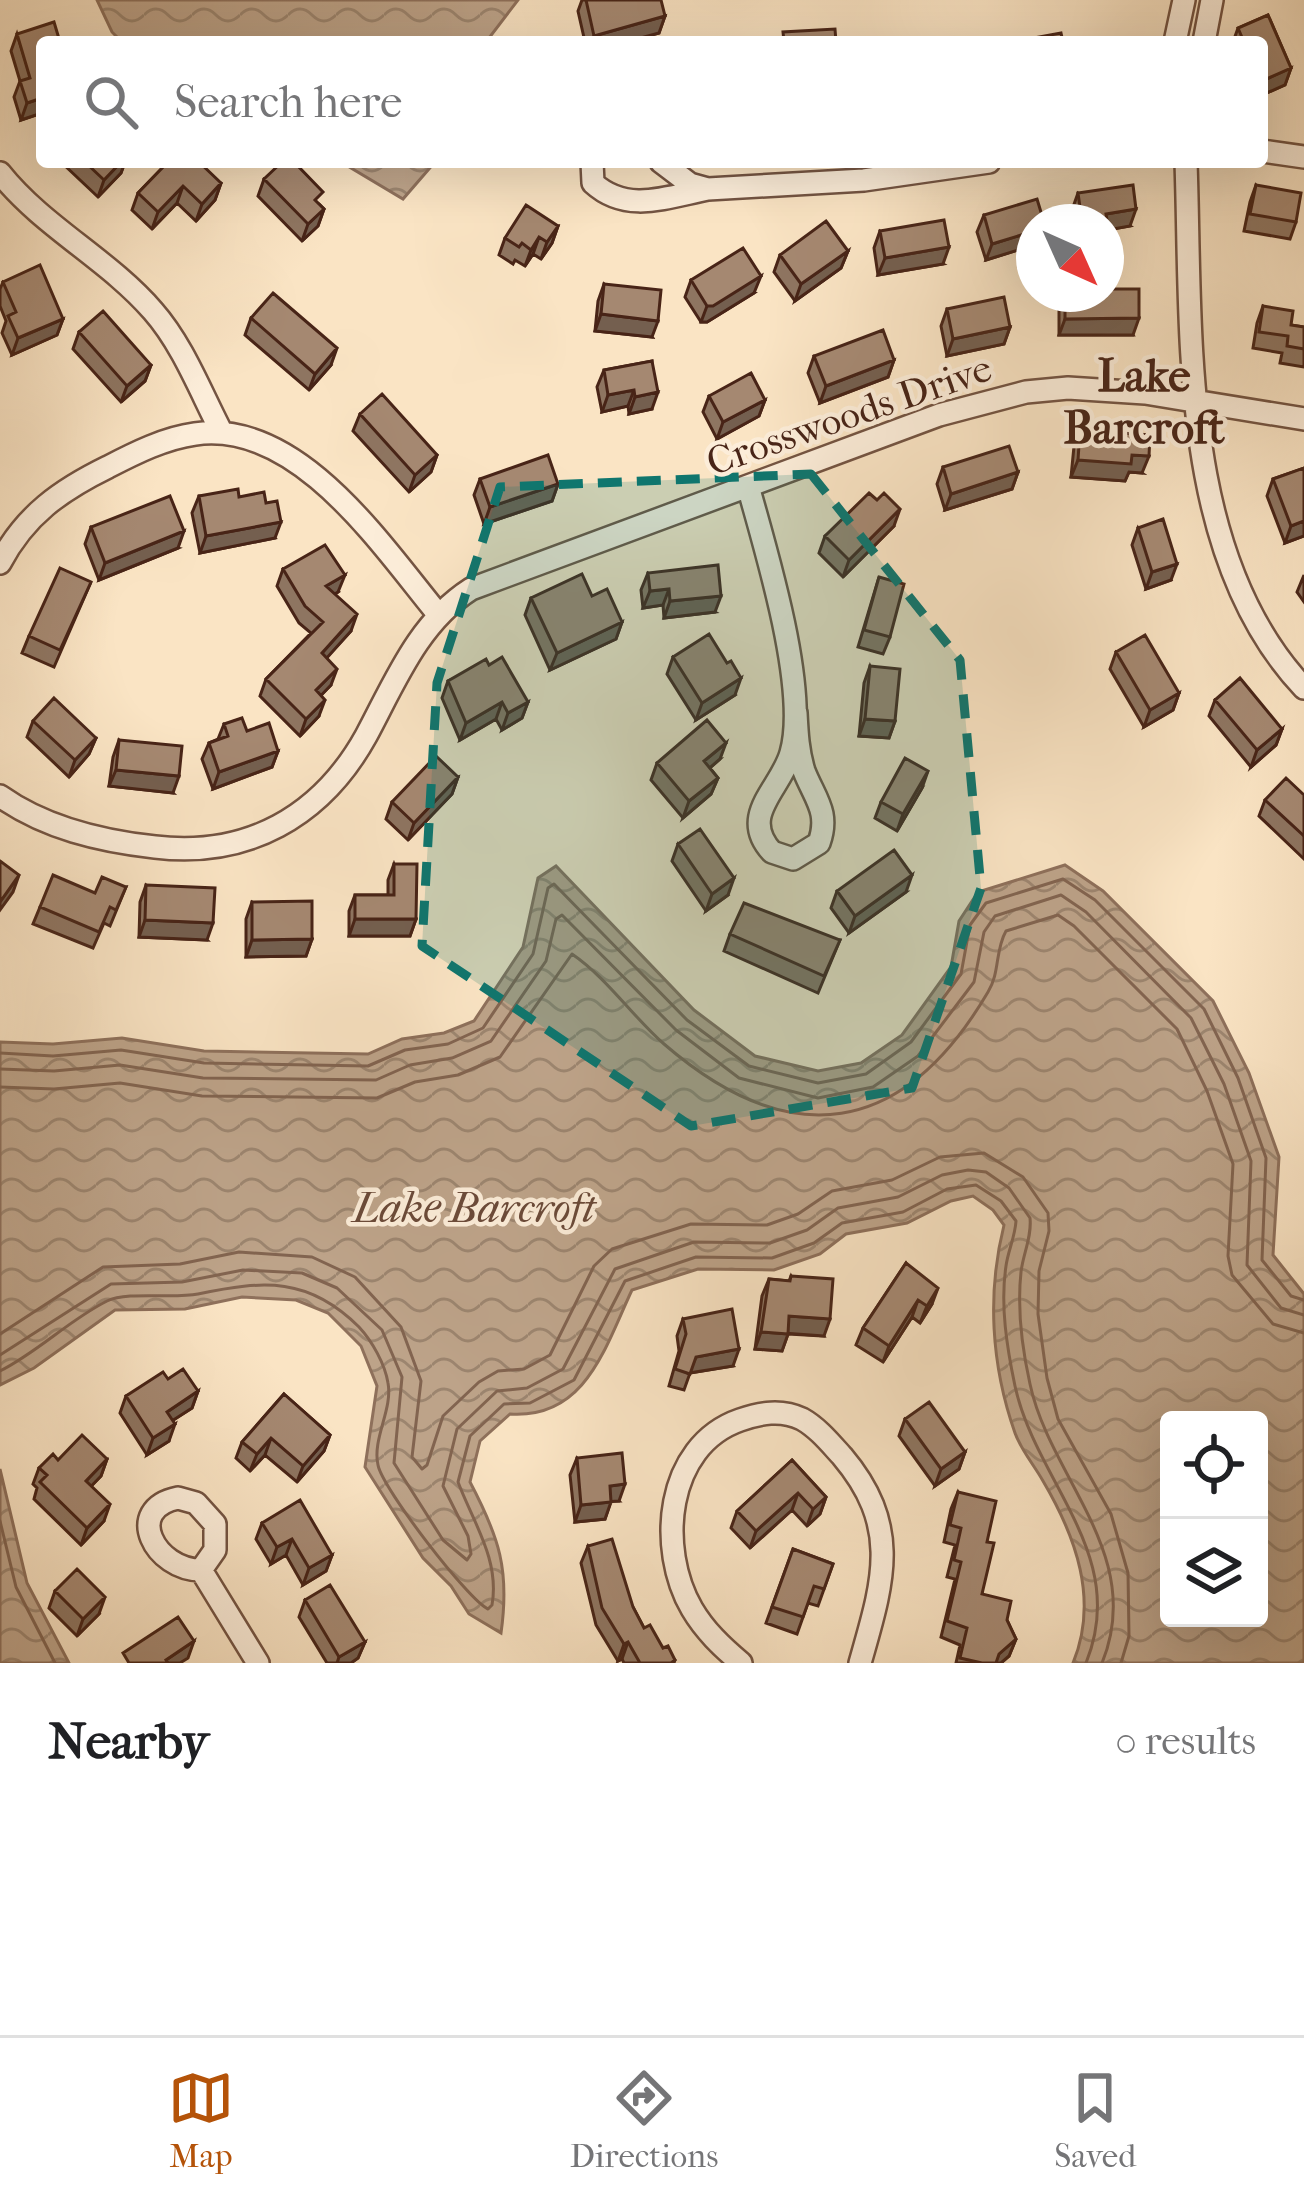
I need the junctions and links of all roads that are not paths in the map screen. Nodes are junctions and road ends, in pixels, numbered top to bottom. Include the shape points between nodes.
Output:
1 (1184, 0) edge
2 (1211, 0) edge
3 (1176, 36) edge
4 (1205, 36) edge
5 (1268, 153) edge
6 (1304, 157) edge
7 (592, 168) edge
8 (669, 168) edge
9 (947, 168) edge
10 (1186, 168) edge
11 (0, 173) edge
12 (708, 189) junction
13 (1194, 400) junction
14 (1304, 419) edge
15 (222, 433) junction
16 (748, 486) junction
17 (0, 563) edge
18 (438, 614) junction
19 (1304, 688) edge
20 (796, 713) junction
21 (0, 796) edge
22 (201, 1570) dead end
23 (258, 1663) edge
24 (741, 1663) edge
25 (860, 1663) edge

1 - 3 street
2 - 4 street
5 - 6 street
7 - 12 street via 593,184 619,201
8 - 12 street
9 - 12 street
10 - 13 street
11 - 15 street via 156,314
13 - 14 street, Crosswoods Drive
13 - 16 street, Crosswoods Drive via 1098,388 1026,392 939,415
13 - 19 street via 1228,560 1258,627
15 - 17 street via 173,439 73,484 27,521
15 - 18 street via 266,445 317,478
16 - 18 street, Crosswoods Drive via 471,589
16 - 20 street
18 - 21 street via 328,791 268,834 204,849 142,846 48,824
20 - 20 street via 824,827 819,843 793,859 768,848 758,827 788,762
22 - 23 street
24 - 25 street via 691,1606 674,1562 672,1516 681,1475 703,1444 729,1424 782,1412 826,1438 878,1513 882,1586

